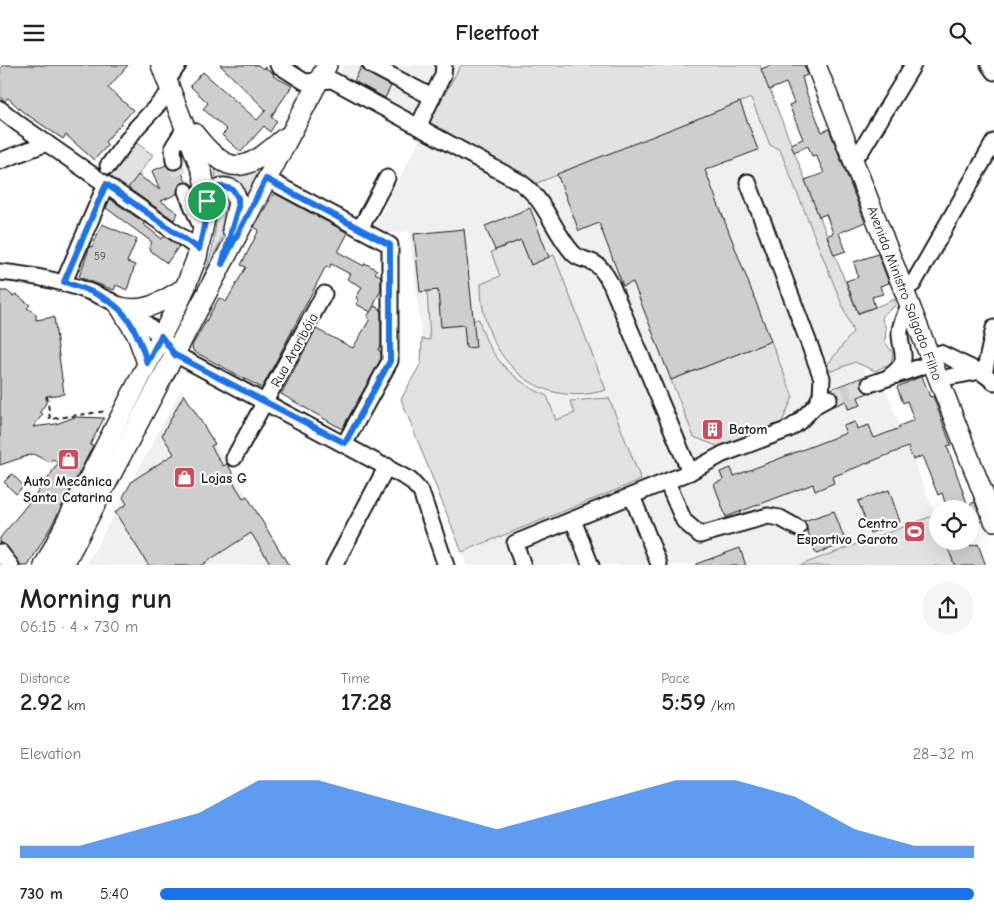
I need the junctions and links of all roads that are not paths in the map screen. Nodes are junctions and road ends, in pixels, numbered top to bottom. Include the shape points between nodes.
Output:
1 (178, 65) edge
2 (278, 65) edge
3 (371, 65) edge
4 (444, 65) edge
5 (816, 65) edge
6 (827, 65) edge
7 (912, 65) edge
8 (989, 65) edge
9 (994, 72) edge
10 (322, 73) edge
11 (166, 79) edge
12 (432, 97) junction
13 (0, 109) edge
14 (183, 123) junction
15 (418, 127) junction
16 (291, 132) junction
17 (994, 142) edge
18 (47, 143) junction
19 (856, 153) junction
20 (0, 161) edge
21 (174, 161) tunnel mouth
22 (108, 166) dead end
23 (387, 178) dead end
24 (266, 179) junction
25 (748, 182) dead end
26 (106, 184) junction
27 (186, 191) tunnel mouth
28 (207, 201) junction
29 (360, 229) junction
30 (201, 240) junction
31 (222, 264) junction
32 (0, 272) edge
33 (64, 282) junction
34 (186, 287) junction
35 (909, 293) junction
36 (324, 294) dead end
37 (120, 307) junction
38 (994, 328) edge
39 (187, 330) junction
40 (161, 336) junction
41 (175, 355) junction
42 (934, 357) junction
43 (147, 363) junction
44 (890, 376) junction
45 (985, 376) edge
46 (944, 379) junction
47 (870, 384) tunnel mouth
48 (265, 402) junction
49 (345, 443) junction
50 (234, 458) dead end
51 (386, 466) junction
52 (690, 473) junction
53 (667, 482) junction
54 (994, 492) edge
55 (632, 496) junction
56 (573, 520) junction
57 (994, 521) edge
58 (798, 528) dead end
59 (0, 552) edge
60 (659, 564) dead end
61 (11, 565) edge
62 (44, 565) edge
63 (62, 565) edge
64 (334, 565) edge
65 (446, 565) edge
66 (523, 565) edge
67 (591, 565) edge

1 - 11 street
2 - 10 street via 303,81
3 - 12 street
4 - 12 street via 443,75
5 - 19 main road, Avenida Ministro Salgado Filho
6 - 19 main road, Avenida Ministro Salgado Filho
7 - 19 street
8 - 9 street
10 - 15 street
10 - 16 main road
11 - 14 main road
11 - 22 street
12 - 15 street
13 - 18 street
14 - 16 main road via 212,156 231,165 245,165 258,160
14 - 21 street via 173,147
14 - 28 main road via 202,172
15 - 52 street via 528,187 542,201 572,253 602,270 616,295
16 - 24 main road
17 - 35 street
18 - 20 street
18 - 26 street
19 - 35 main road, Avenida Ministro Salgado Filho
23 - 29 street
24 - 29 street
24 - 31 main road
25 - 52 street via 822,378 823,402 794,426 723,454
26 - 30 street
26 - 33 street
27 - 30 street
28 - 30 main road
28 - 31 main road via 221,187 233,190 238,198
29 - 49 street via 390,245 390,361
30 - 34 main road
31 - 39 main road
32 - 33 street
33 - 37 street
34 - 37 main road via 146,308
34 - 40 main road
35 - 42 main road, Avenida Ministro Salgado Filho
35 - 44 street via 901,326 902,364
36 - 48 street, Rua Araribóia
37 - 40 street
37 - 43 main road via 137,335
38 - 45 street
39 - 40 main road
39 - 41 main road
40 - 41 street
40 - 43 main road
41 - 48 street
41 - 63 main road
42 - 44 street
42 - 45 street
42 - 46 main road, Avenida Ministro Salgado Filho
43 - 62 main road
44 - 47 street
45 - 46 street
46 - 54 main road, Avenida Ministro Salgado Filho
46 - 57 main road, Avenida Ministro Salgado Filho
48 - 49 street
48 - 50 street, Rua Araribóia
49 - 51 street
51 - 64 street
51 - 65 street via 418,488
52 - 53 street
53 - 55 street
53 - 58 street via 684,521 700,535 768,516 780,518
55 - 56 street
55 - 60 street
56 - 66 street via 514,543
56 - 67 street
59 - 61 street

